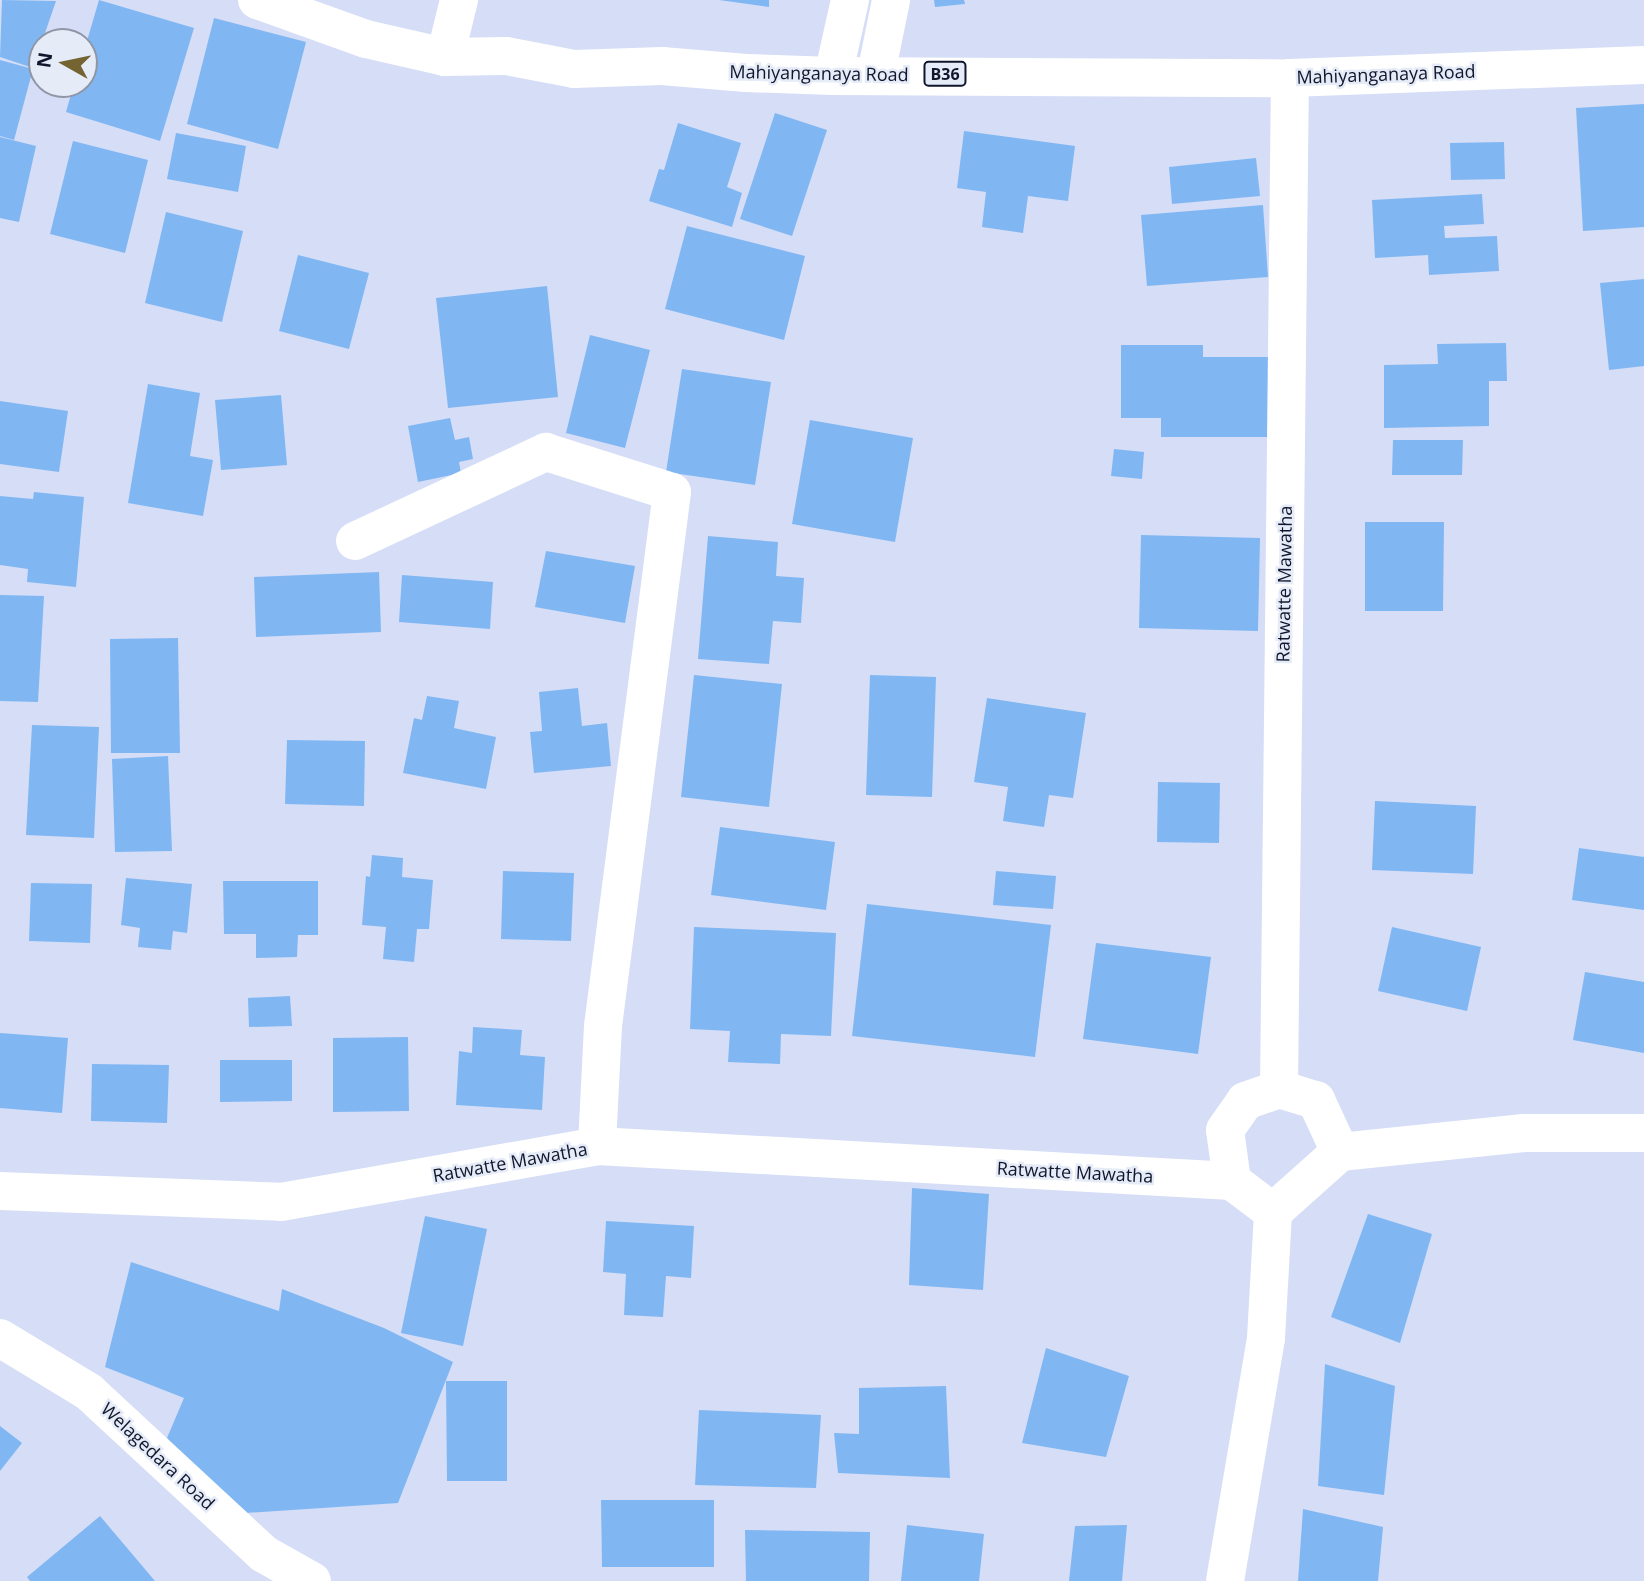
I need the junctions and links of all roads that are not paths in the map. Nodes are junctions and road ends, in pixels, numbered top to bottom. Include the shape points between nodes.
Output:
1 (257, 0) edge
2 (459, 0) edge
3 (850, 0) edge
4 (891, 0) edge
5 (445, 57) junction
6 (1644, 65) edge
7 (876, 74) junction
8 (833, 76) junction
9 (1290, 78) junction
10 (355, 541) dead end
11 (1279, 1089) junction
12 (1644, 1133) edge
13 (597, 1146) junction
14 (1340, 1152) junction
15 (1232, 1181) junction
16 (0, 1191) edge
17 (1273, 1212) junction
18 (0, 1338) edge
19 (312, 1581) edge
20 (1224, 1581) edge

1 - 5 street, Mahiyanganaya Road / B36 via 366,39
2 - 5 street
3 - 8 street
4 - 7 street
5 - 8 street, Mahiyanganaya Road / B36 via 506,56 574,69 662,66
6 - 9 street, Mahiyanganaya Road / B36
7 - 8 street, Mahiyanganaya Road / B36
7 - 9 street, Mahiyanganaya Road / B36
9 - 11 street, Ratwatte Mawatha
10 - 13 street via 547,452 672,492 603,1026
11 - 14 street via 1317,1100
11 - 15 street via 1245,1101 1225,1129
12 - 14 street via 1524,1133
13 - 15 street, Ratwatte Mawatha
13 - 16 street, Ratwatte Mawatha via 281,1202
14 - 17 street
15 - 17 street
17 - 20 street via 1266,1338
18 - 19 street, Welagedara Road via 89,1392 264,1554

